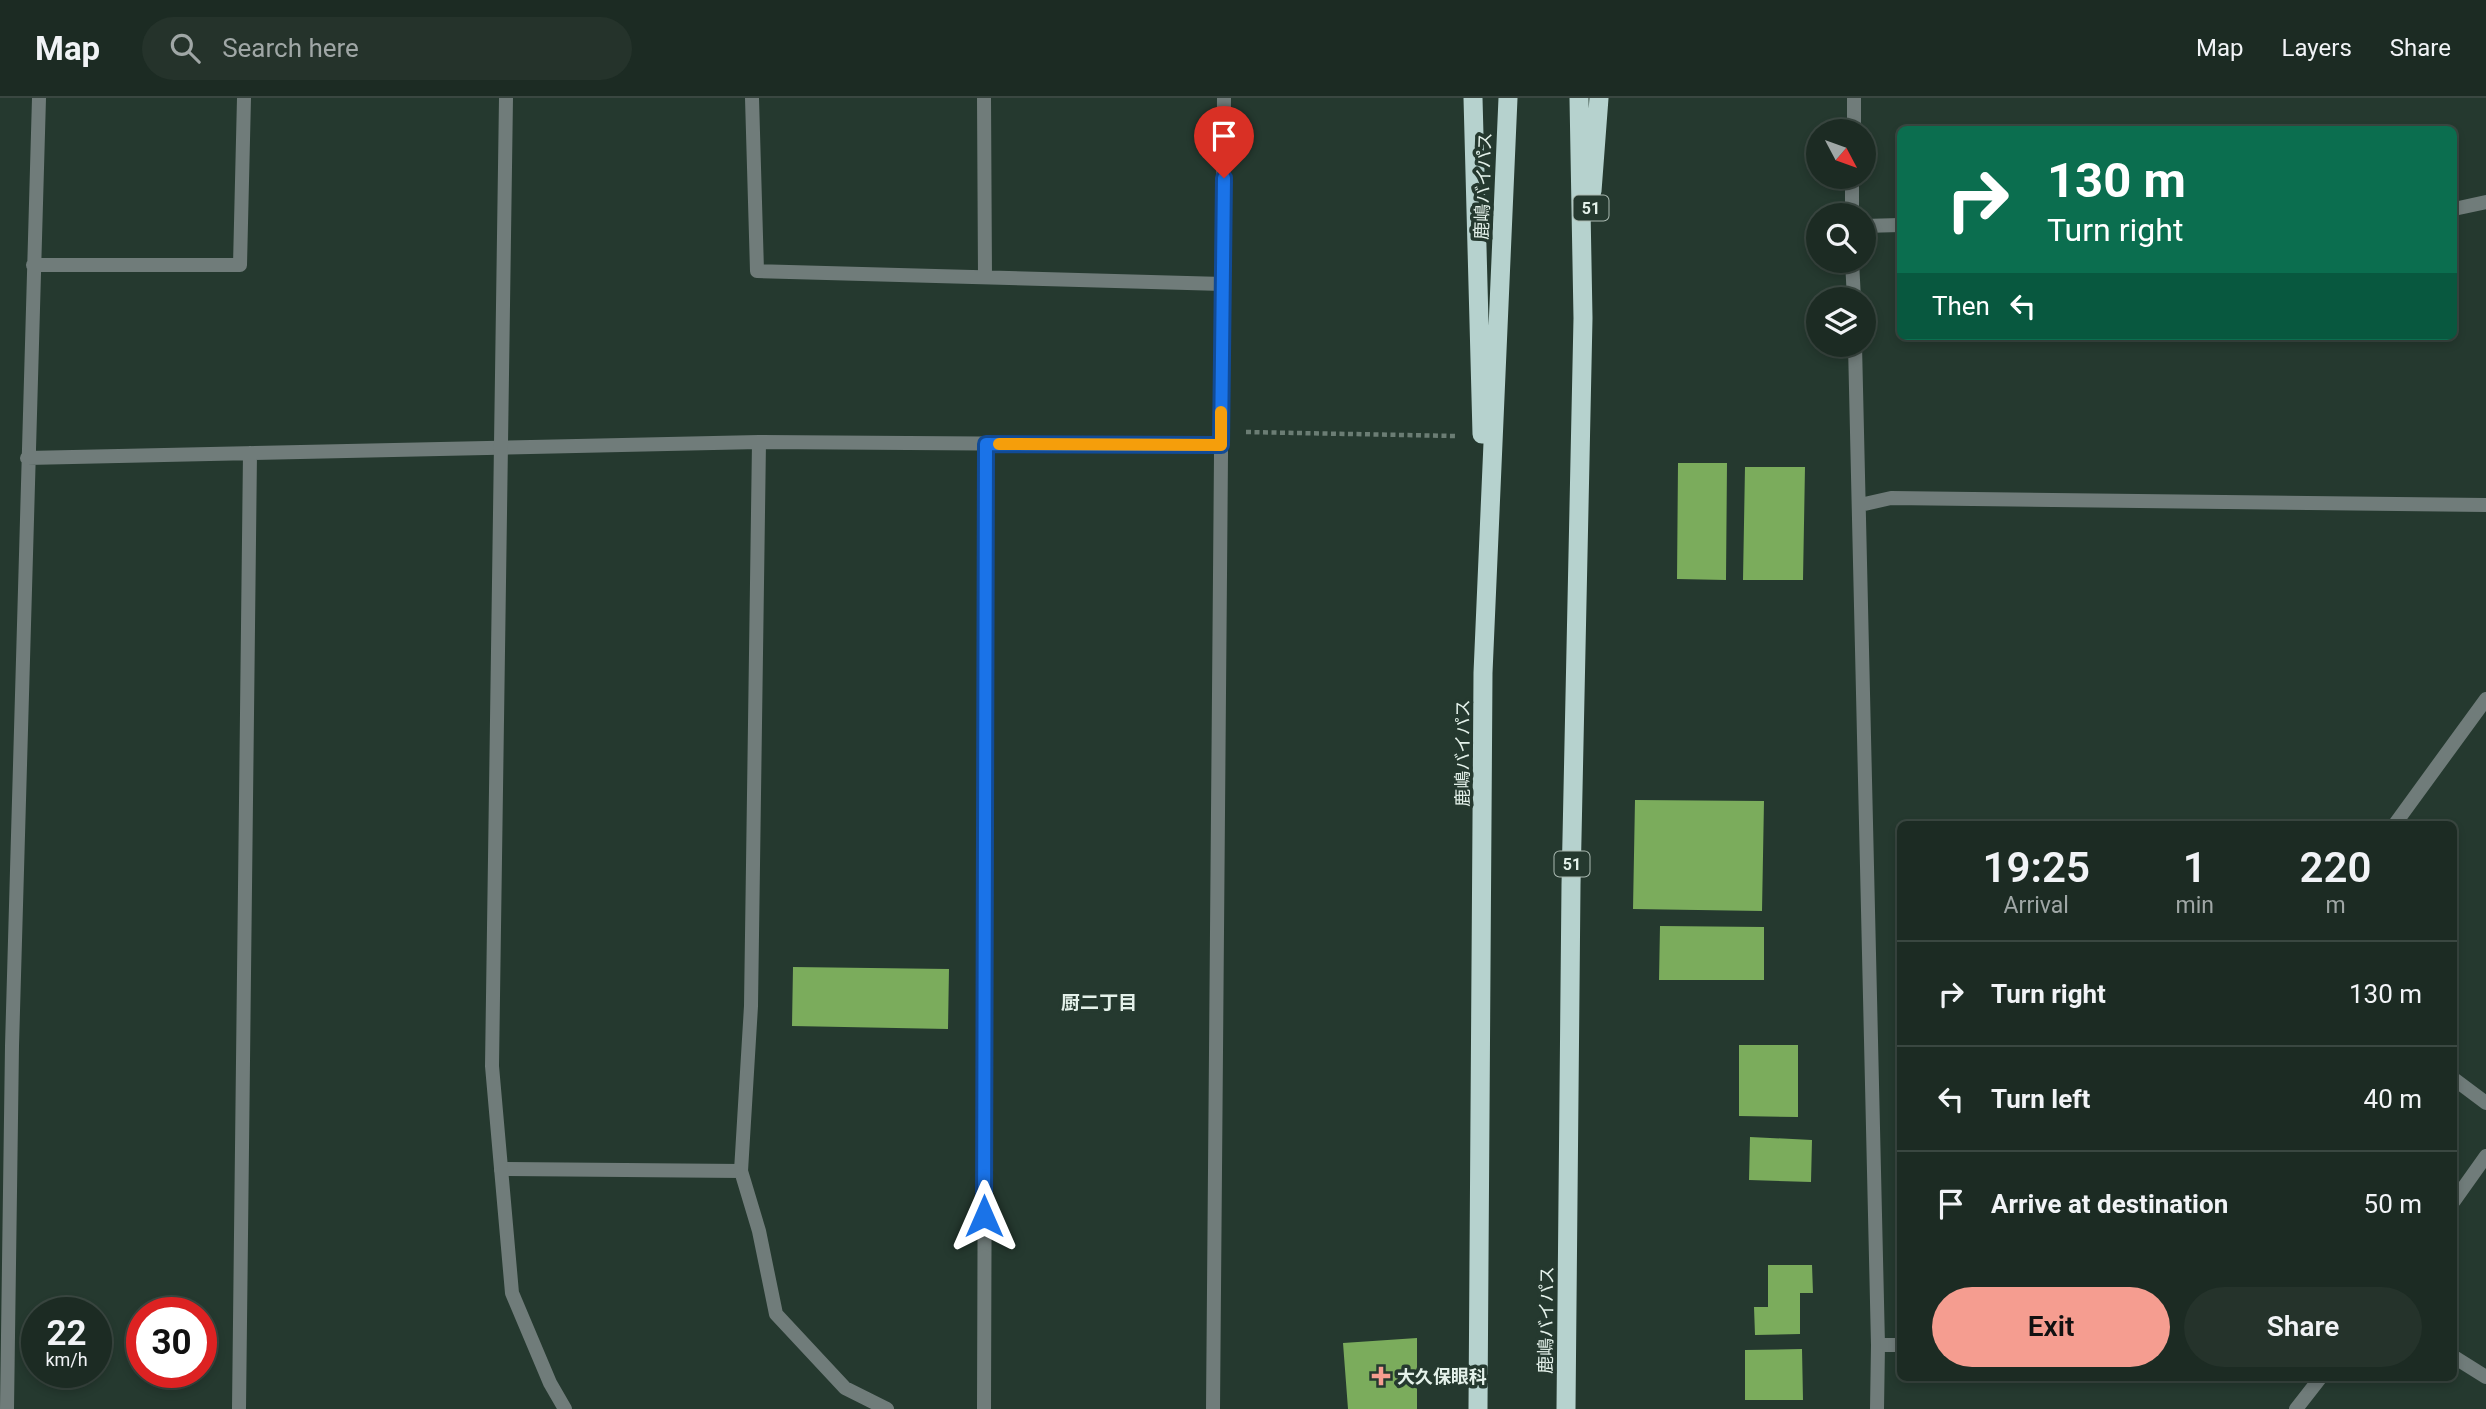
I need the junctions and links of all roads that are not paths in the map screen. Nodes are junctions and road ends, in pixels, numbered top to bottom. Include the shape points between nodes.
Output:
1 (39, 98) edge
2 (244, 98) edge
3 (506, 98) edge
4 (752, 98) edge
5 (984, 98) edge
6 (1224, 98) edge
7 (1473, 98) edge
8 (1508, 98) edge
9 (1579, 98) edge
10 (1599, 98) edge
11 (1854, 98) edge
12 (1853, 119) edge
13 (2486, 202) edge
14 (2457, 208) edge
15 (1897, 225) edge
16 (1876, 226) edge
17 (33, 265) junction
18 (985, 277) junction
19 (1223, 284) junction
20 (1583, 318) junction
21 (1855, 357) edge
22 (1221, 438) junction
23 (759, 442) junction
24 (986, 444) junction
25 (502, 448) junction
26 (250, 453) junction
27 (27, 458) junction
28 (1860, 505) junction
29 (2486, 505) edge
30 (1483, 673) junction
31 (2486, 699) edge
32 (2397, 821) edge
33 (2457, 1081) edge
34 (2486, 1103) edge
35 (2486, 1156) edge
36 (501, 1169) junction
37 (741, 1171) junction
38 (2457, 1197) edge
39 (1878, 1345) junction
40 (1897, 1345) edge
41 (2457, 1359) edge
42 (2486, 1377) edge
43 (2318, 1381) edge
44 (7, 1409) edge
45 (239, 1409) edge
46 (565, 1409) edge
47 (887, 1409) edge
48 (984, 1409) edge
49 (1213, 1409) edge
50 (1478, 1409) edge
51 (1566, 1409) edge
52 (1877, 1409) edge
53 (2296, 1409) edge

1 - 17 street
2 - 17 street via 240,265
3 - 25 street
4 - 18 street via 757,271
5 - 18 street
6 - 19 street
7 - 30 highway
8 - 30 highway, 鹿嶋バイパス
9 - 20 highway, 鹿嶋バイパス / 51
10 - 20 highway, 51
11 - 12 street
13 - 14 street
15 - 16 street
17 - 27 street
18 - 19 street
19 - 22 street
20 - 51 highway, 鹿嶋バイパス / 51
21 - 28 street
22 - 24 street
22 - 49 street
23 - 24 street
23 - 25 street
23 - 37 street via 751,1006
24 - 48 street
25 - 26 street
25 - 36 street via 492,1066
26 - 27 street
26 - 45 street
27 - 44 street
28 - 29 street via 1891,498
28 - 39 street
30 - 50 highway, 鹿嶋バイパス
31 - 32 street
33 - 34 street
35 - 38 street
36 - 37 street
36 - 46 street via 512,1293
37 - 47 street via 776,1314 845,1388
39 - 40 street
39 - 52 street
41 - 42 street
43 - 53 street

